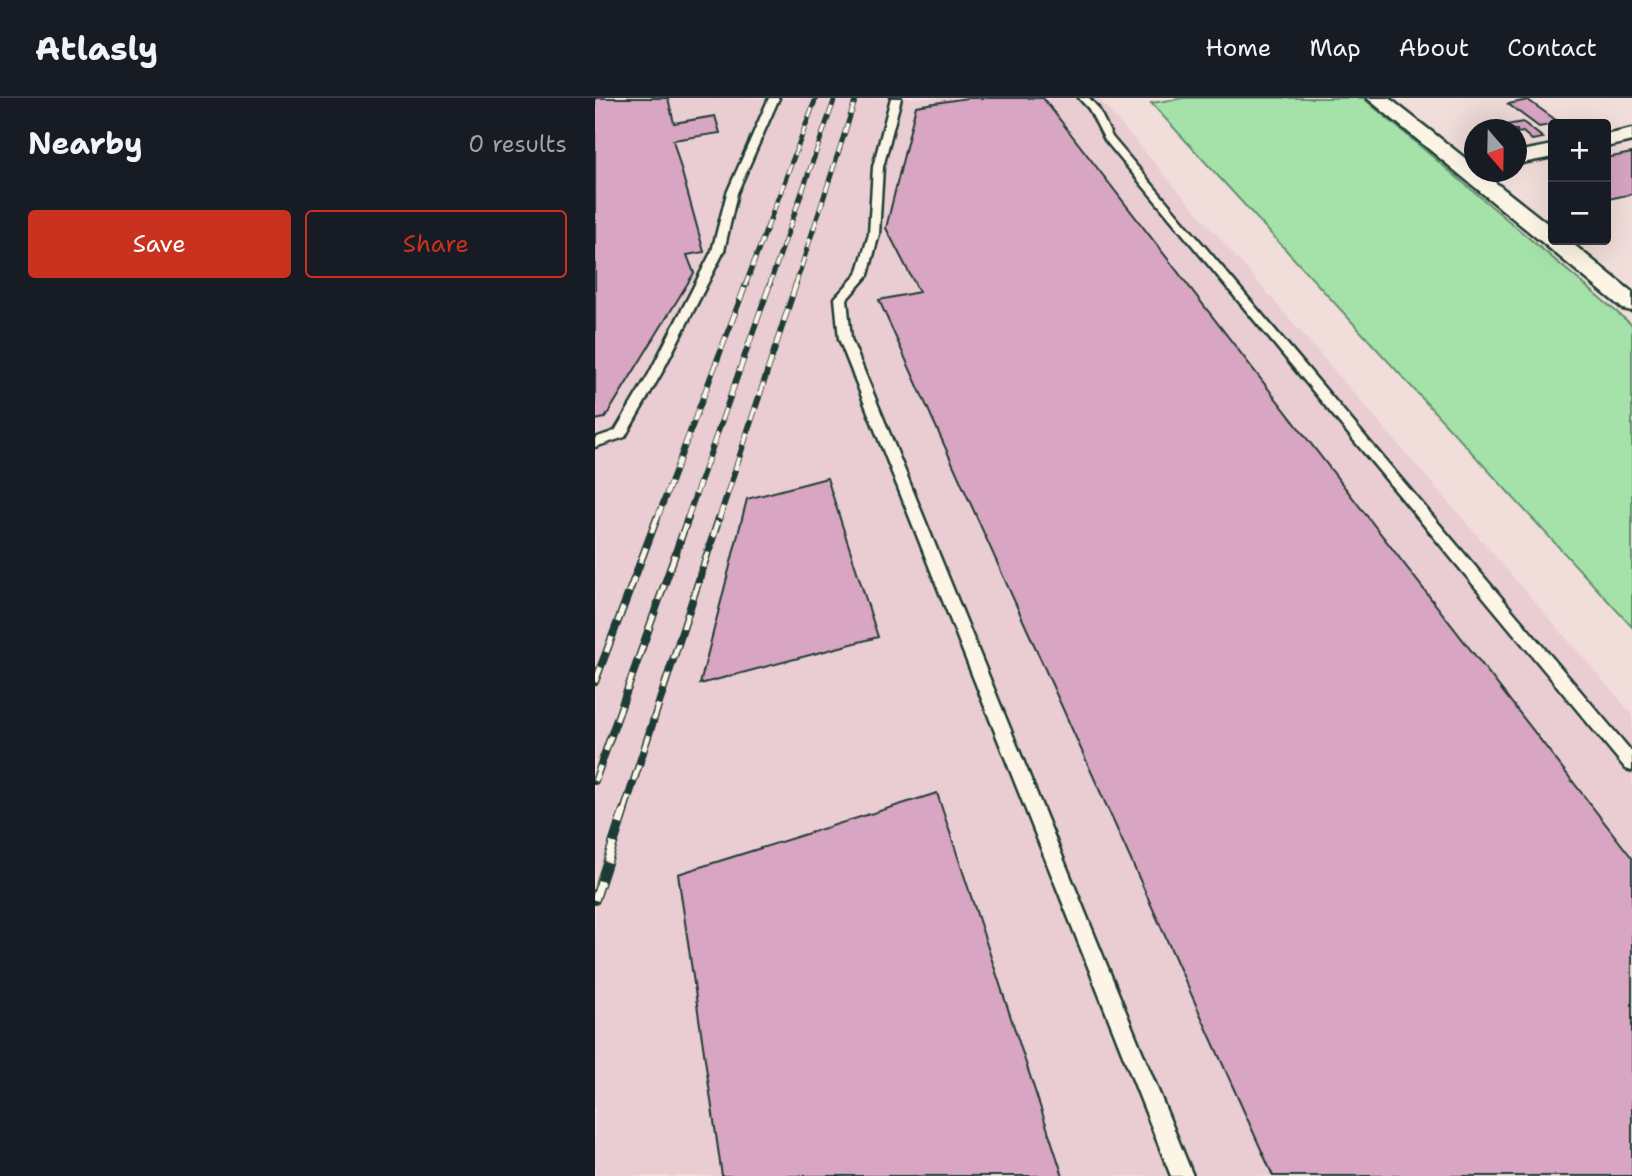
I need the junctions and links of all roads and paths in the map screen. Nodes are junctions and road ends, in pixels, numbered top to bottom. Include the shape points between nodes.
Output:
1 (774, 98) edge
2 (896, 98) edge
3 (1084, 98) edge
4 (1377, 98) edge
5 (1632, 135) edge
6 (1611, 140) edge
7 (1548, 152) edge
8 (1527, 156) edge
9 (1464, 162) edge
10 (1488, 182) edge
11 (1548, 234) edge
12 (1561, 245) edge
13 (1632, 304) edge
14 (595, 443) edge
15 (1632, 764) edge
16 (1182, 1176) edge

1 - 14 lane via 732,193 718,251 655,374 620,435
2 - 16 lane via 877,167 874,234 862,275 841,298 845,339
3 - 15 lane via 1108,138
4 - 9 street
5 - 6 street
7 - 8 street
10 - 11 street
12 - 13 street

